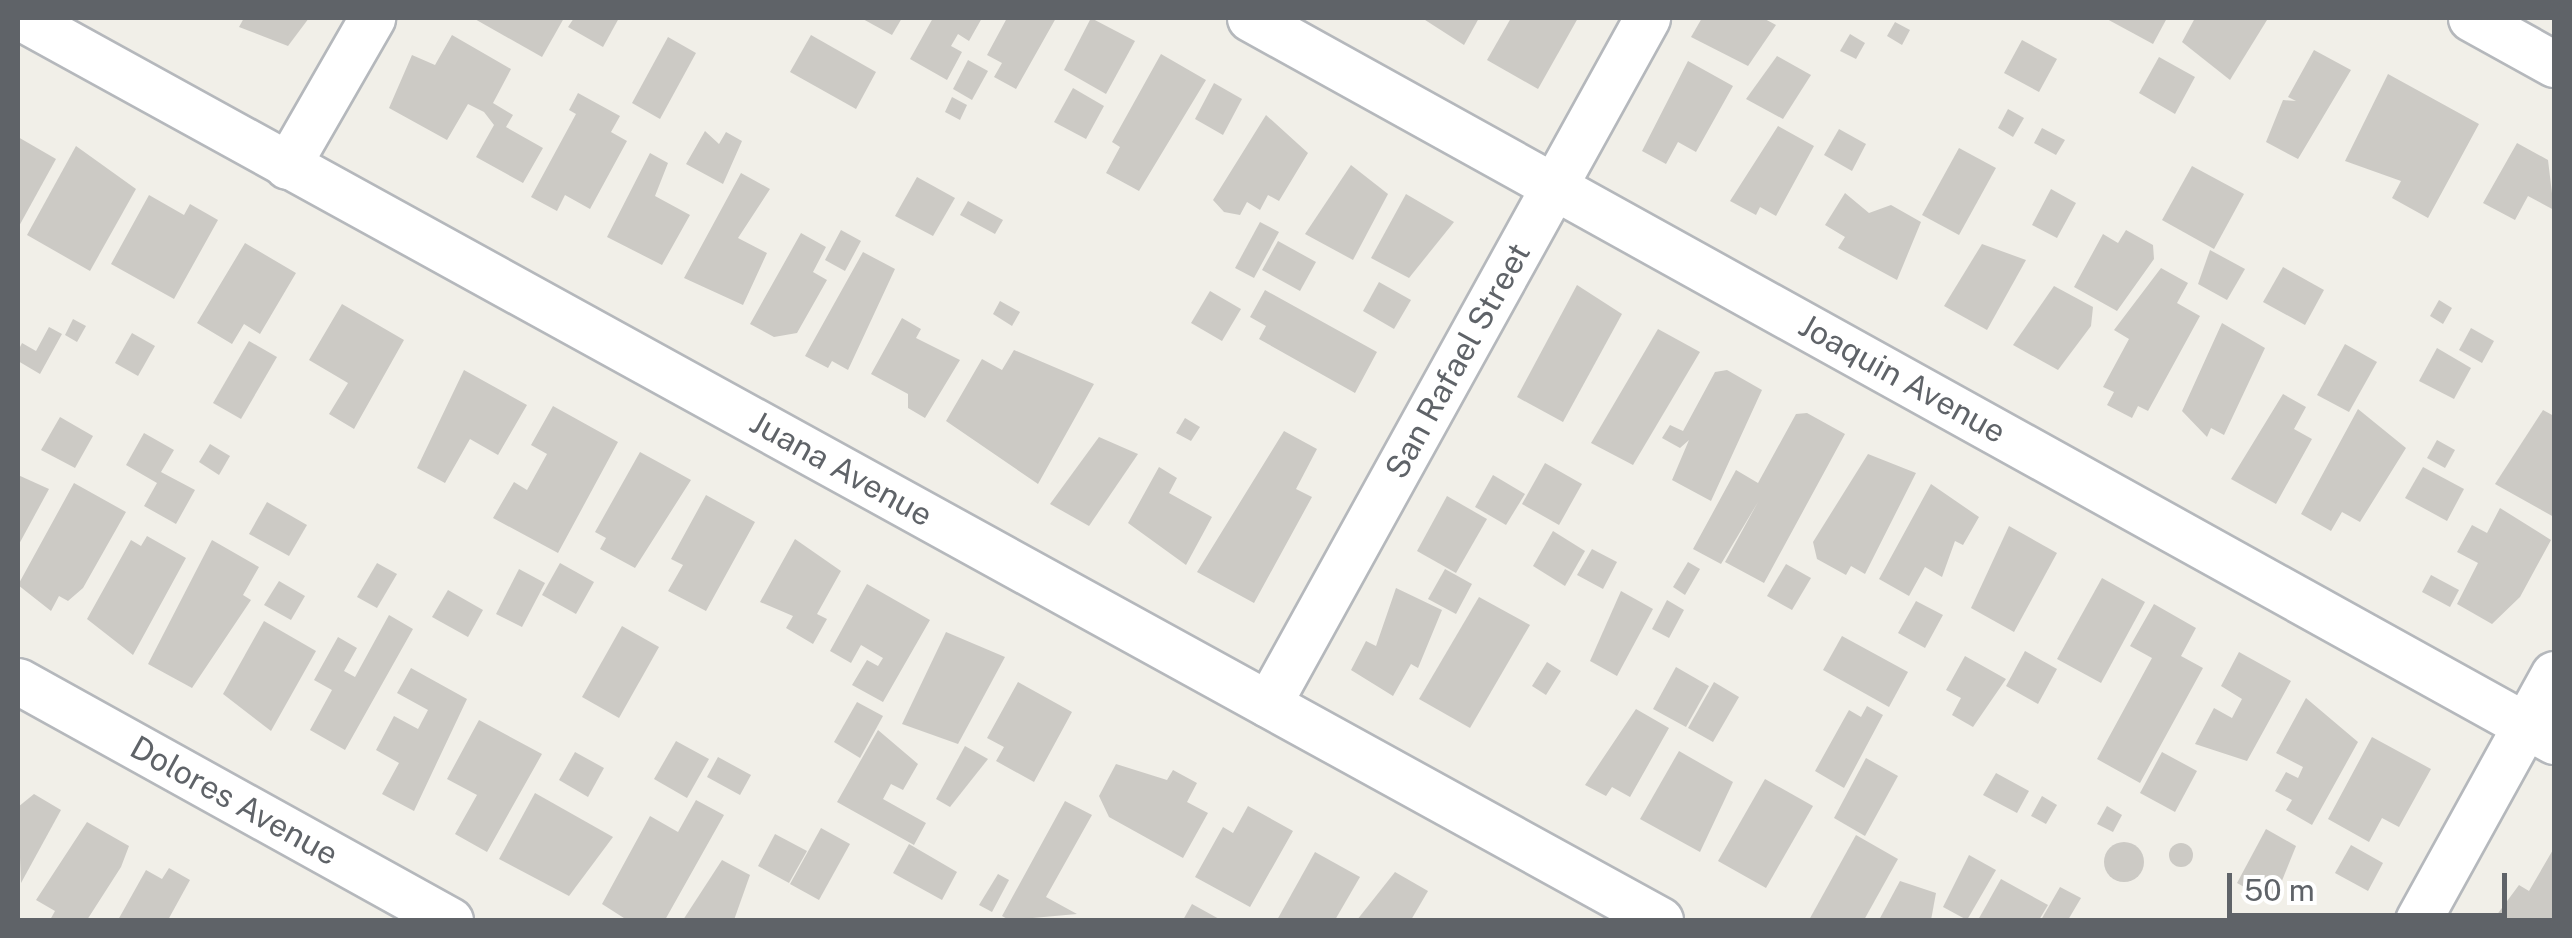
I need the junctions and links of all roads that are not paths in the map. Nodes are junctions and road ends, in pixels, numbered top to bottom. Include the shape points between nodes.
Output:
1 (22, 18) edge
2 (372, 18) edge
3 (1250, 18) edge
4 (1647, 18) edge
5 (2471, 18) edge
6 (2554, 64) edge
7 (286, 166) junction
8 (1554, 186) junction
9 (2554, 674) edge
10 (18, 681) edge
11 (1268, 704) junction
12 (2540, 733) edge
13 (450, 920) edge
14 (1660, 920) edge
15 (2418, 920) edge

1 - 7 street, Juana Avenue
2 - 7 street
3 - 8 street, Joaquin Avenue
4 - 8 street, San Rafael Street
5 - 6 street
7 - 11 street, Juana Avenue
8 - 11 street, San Rafael Street
8 - 12 street, Joaquin Avenue
9 - 12 street
10 - 13 street, Dolores Avenue
11 - 14 street, Juana Avenue
12 - 15 street

